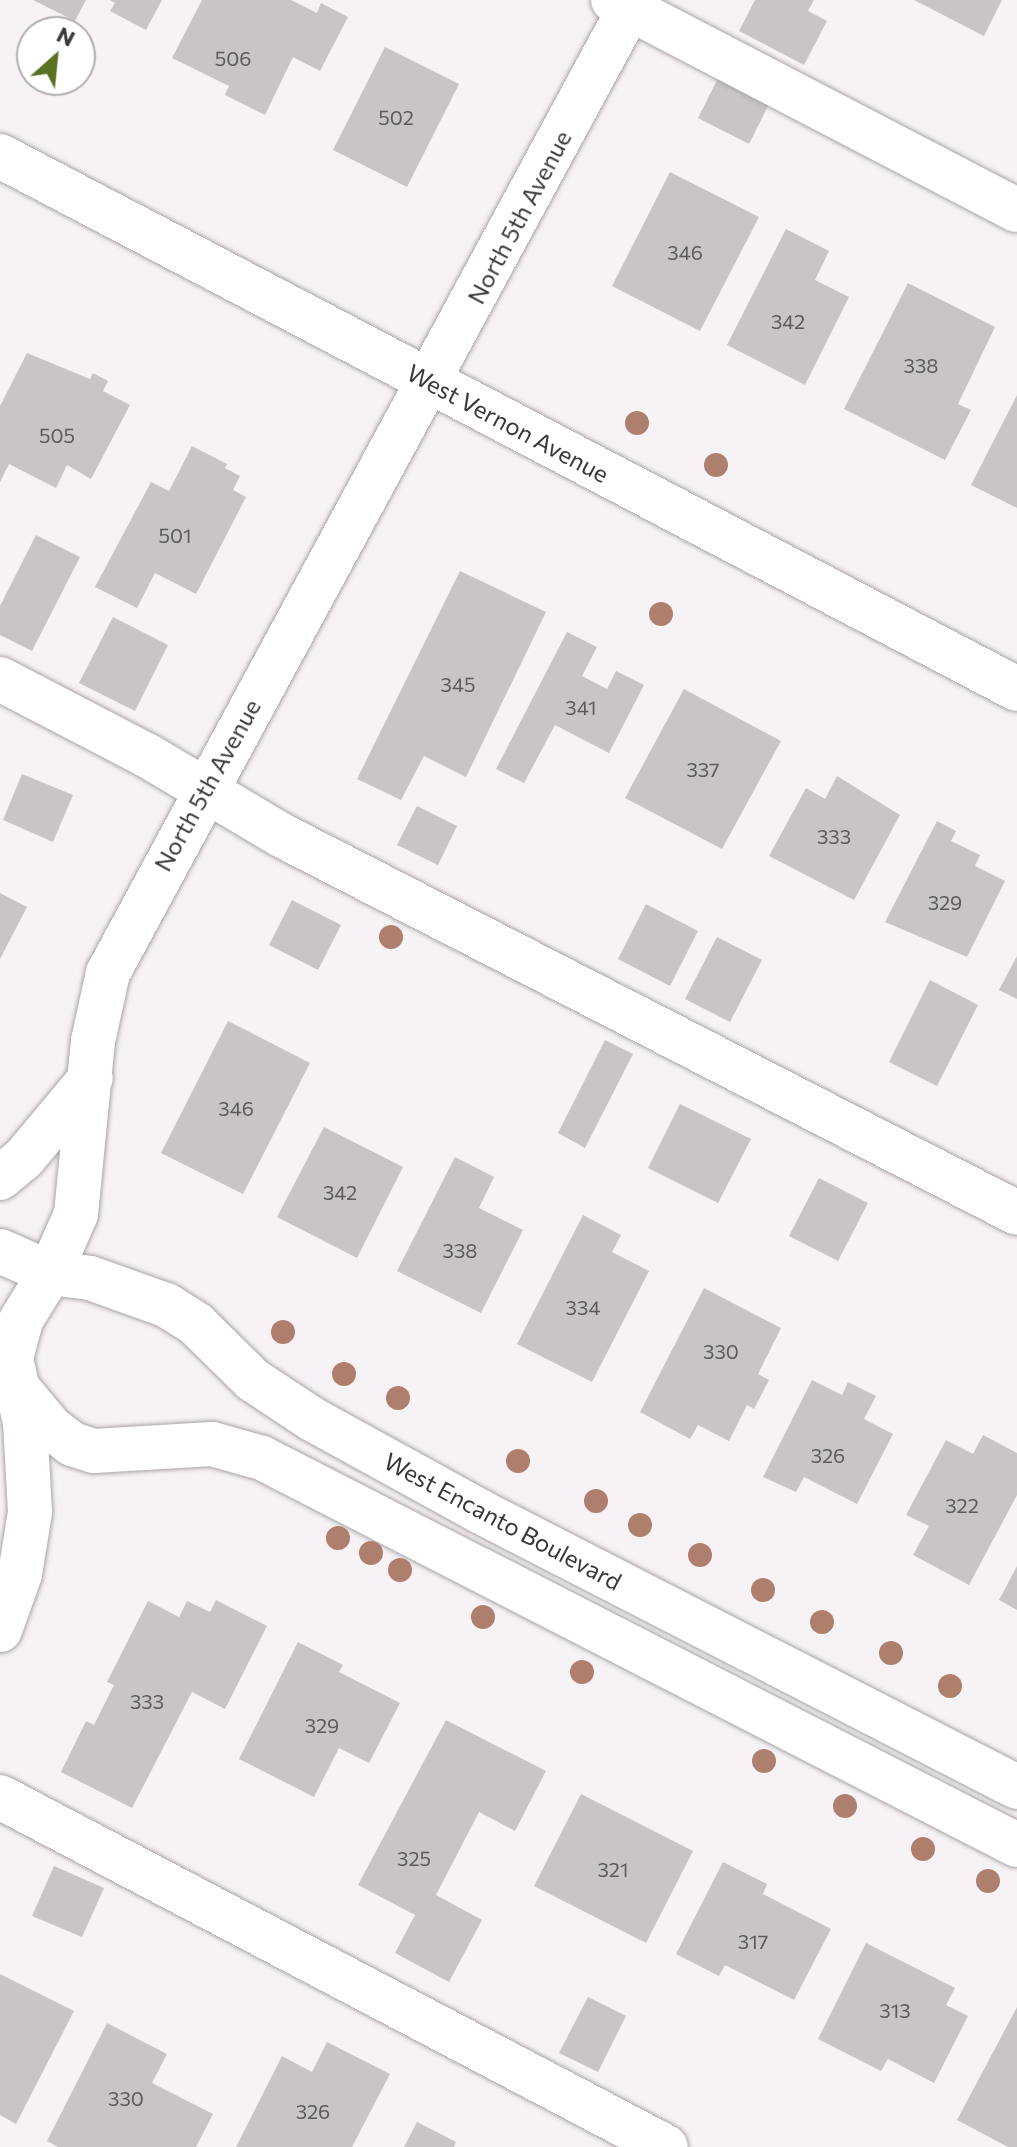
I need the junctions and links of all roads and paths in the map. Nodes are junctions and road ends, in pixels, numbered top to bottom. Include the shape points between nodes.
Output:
1 (625, 3) edge
2 (0, 156) edge
3 (1017, 210) edge
4 (431, 382) junction
5 (0, 679) edge
6 (1017, 689) edge
7 (204, 789) junction
8 (91, 1078) junction
9 (0, 1178) edge
10 (1017, 1213) edge
11 (0, 1251) edge
12 (50, 1273) junction
13 (8, 1373) edge
14 (0, 1630) edge
15 (1017, 1787) edge
16 (0, 1797) edge
17 (1017, 1845) edge
18 (666, 2147) edge

1 - 3 street
1 - 4 street, North 5th Avenue
2 - 4 street, West Vernon Avenue
4 - 6 street, West Vernon Avenue
4 - 7 street, North 5th Avenue
5 - 7 street
7 - 8 street, North 5th Avenue via 108,973 98,1006
7 - 10 street via 281,835
8 - 9 street via 24,1158
8 - 12 street, North 5th Avenue via 76,1214
11 - 12 street, West Encanto Boulevard
12 - 13 street, North 5th Avenue via 15,1336
12 - 15 street, West Encanto Boulevard via 90,1278 166,1305 196,1324 253,1380 312,1419
13 - 14 street, North 5th Avenue via 25,1423 30,1512 20,1574
13 - 17 street via 51,1428 72,1444 94,1451 212,1444 262,1458
16 - 18 street

